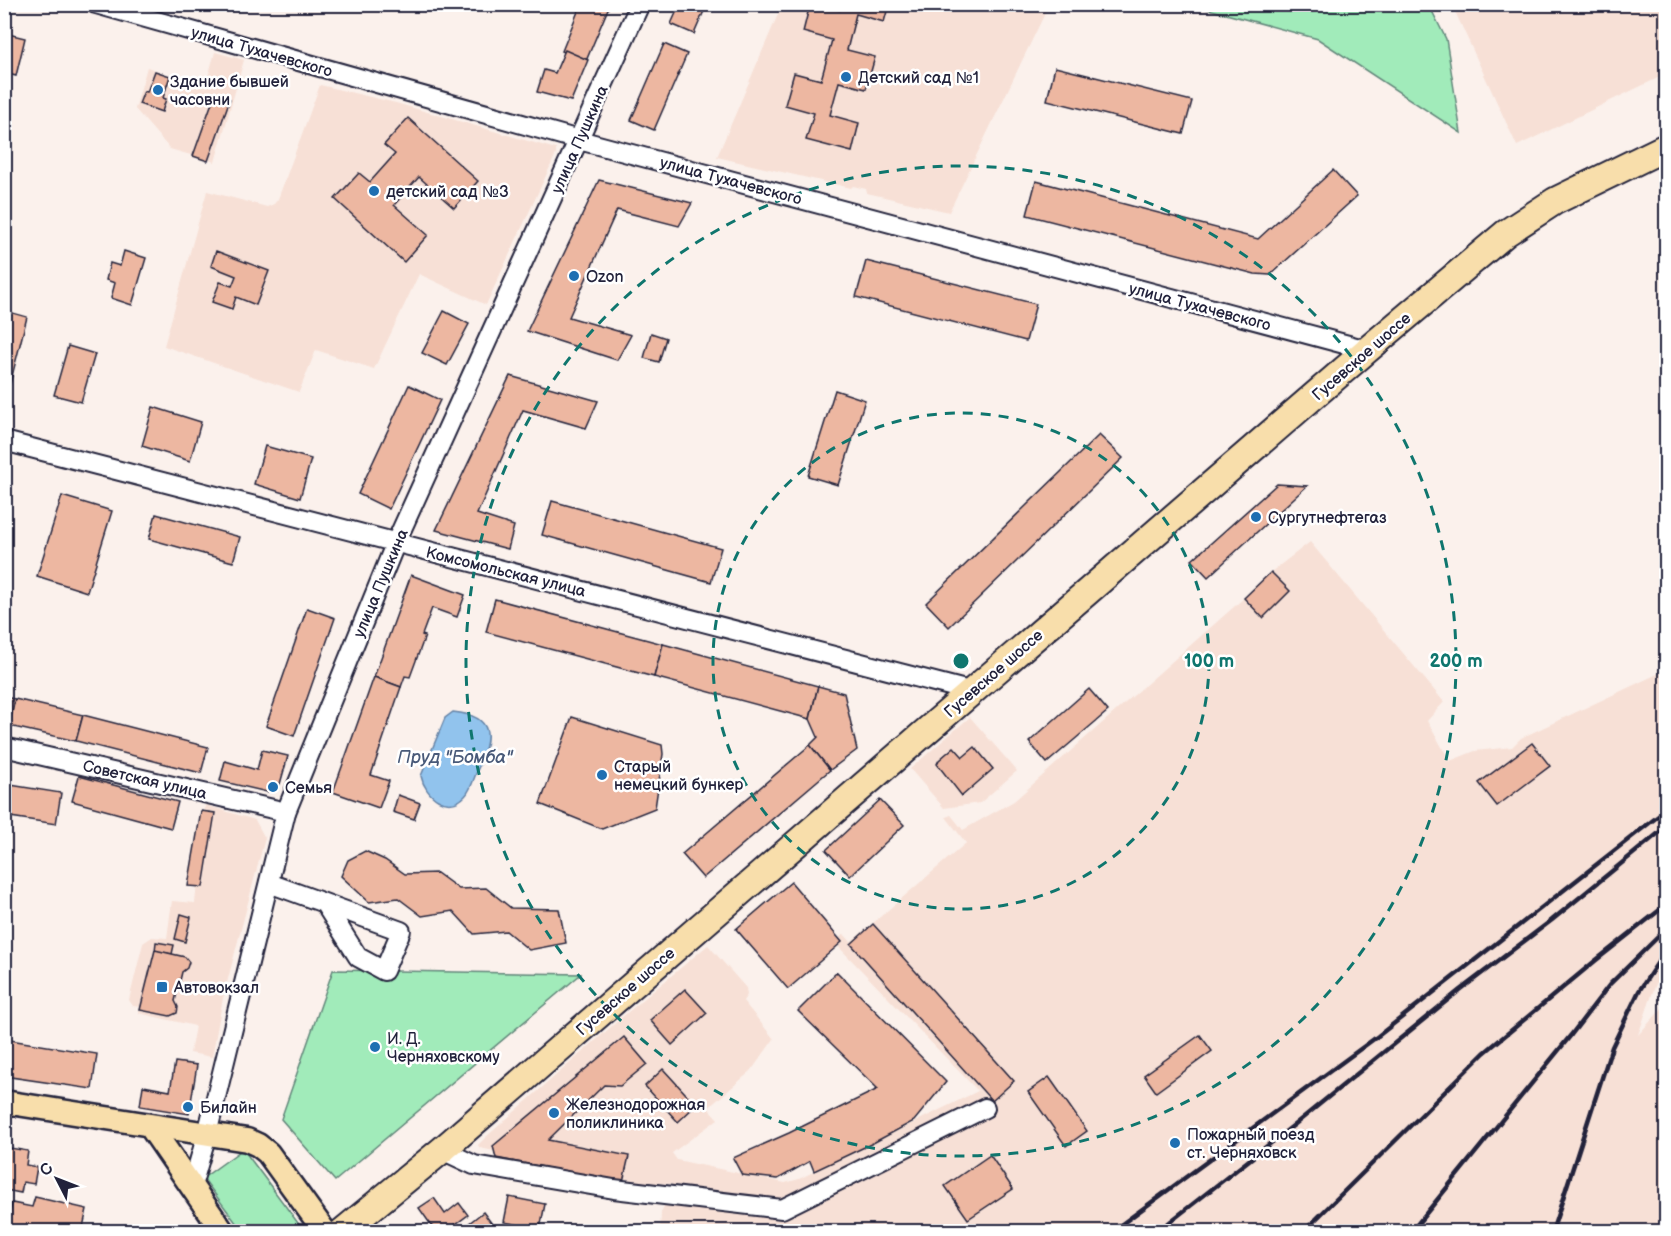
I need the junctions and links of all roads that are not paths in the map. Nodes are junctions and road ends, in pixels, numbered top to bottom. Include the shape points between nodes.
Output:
1 (96, 4) edge
2 (640, 4) edge
3 (579, 140) junction
4 (1666, 147) edge
5 (1367, 350) junction
6 (4, 441) edge
7 (396, 542) junction
8 (973, 692) junction
9 (4, 747) edge
10 (286, 812) junction
11 (269, 884) junction
12 (324, 903) dead end
13 (4, 1102) edge
14 (985, 1108) dead end
15 (150, 1126) junction
16 (207, 1134) junction
17 (442, 1150) junction
18 (192, 1186) junction
19 (223, 1232) edge
20 (325, 1232) edge
21 (342, 1232) edge

1 - 3 street, улица Тухачевского
2 - 3 street, улица Пушкина
3 - 5 street, улица Тухачевского
3 - 7 street, улица Пушкина
4 - 5 highway, Гусевское шоссе via 1555,201 1506,233
5 - 8 highway, Гусевское шоссе
6 - 7 street, Комсомольская улица
7 - 8 street, Комсомольская улица
7 - 10 street, улица Пушкина
8 - 17 highway, Гусевское шоссе
9 - 10 street, Советская улица
10 - 11 street, улица Пушкина
11 - 12 street
11 - 16 street, улица Пушкина
13 - 15 main road
14 - 17 street via 782,1209 474,1165
15 - 16 main road
15 - 18 main road
16 - 18 street, улица Пушкина
16 - 20 main road via 247,1140 263,1149
17 - 21 highway, Гусевское шоссе
18 - 19 main road

